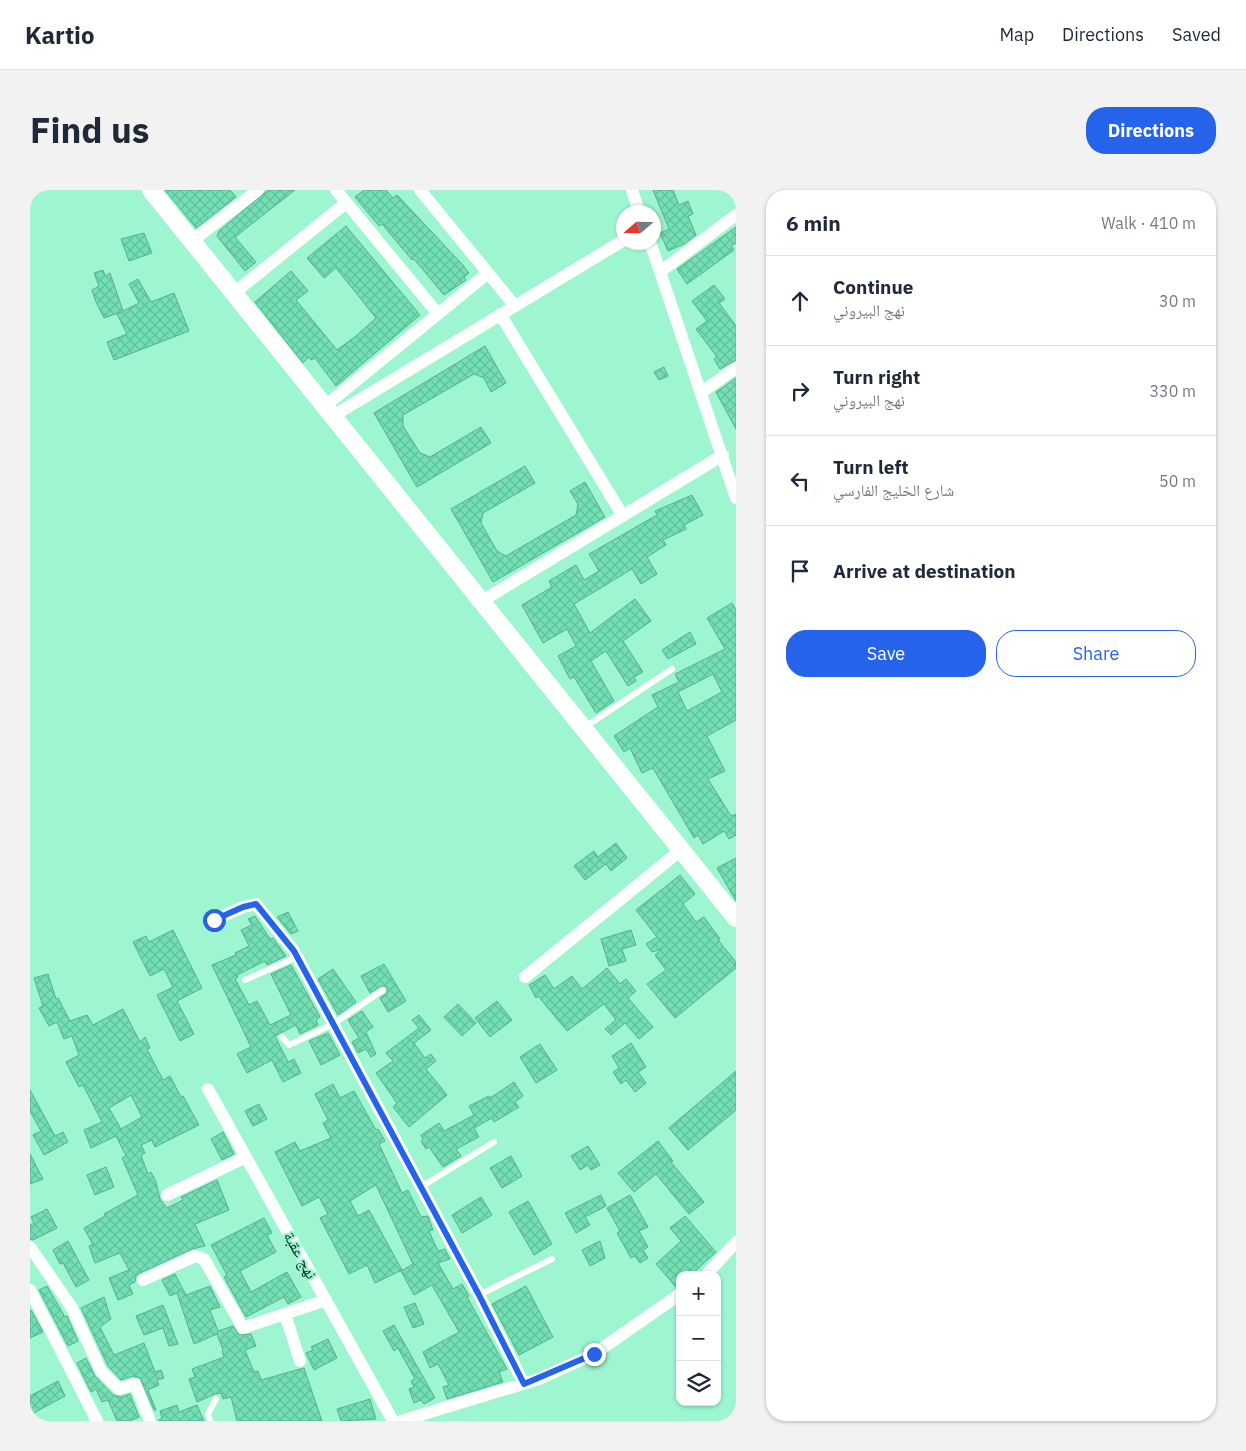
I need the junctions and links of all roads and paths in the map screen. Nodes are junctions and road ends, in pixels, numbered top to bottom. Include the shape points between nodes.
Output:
1 (151, 190) edge
2 (258, 190) edge
3 (420, 190) edge
4 (632, 190) edge
5 (341, 194) edge
6 (637, 205) edge
7 (736, 215) edge
8 (192, 241) junction
9 (616, 245) edge
10 (653, 250) edge
11 (660, 272) junction
12 (488, 273) junction
13 (234, 293) junction
14 (515, 306) junction
15 (438, 314) junction
16 (500, 314) junction
17 (736, 368) edge
18 (702, 392) junction
19 (329, 411) junction
20 (723, 455) junction
21 (736, 498) edge
22 (623, 516) junction
23 (482, 601) junction
24 (672, 670) dead end
25 (584, 728) junction
26 (681, 850) junction
27 (736, 918) edge
28 (214, 920) dead end
29 (297, 957) junction
30 (525, 978) dead end
31 (245, 980) dead end
32 (383, 990) dead end
33 (333, 1024) junction
34 (282, 1037) dead end
35 (208, 1089) dead end
36 (494, 1142) dead end
37 (246, 1157) junction
38 (421, 1187) junction
39 (167, 1195) dead end
40 (736, 1242) edge
41 (30, 1247) edge
42 (552, 1259) dead end
43 (710, 1271) edge
44 (143, 1280) dead end
45 (30, 1290) edge
46 (479, 1295) junction
47 (676, 1297) edge
48 (326, 1300) junction
49 (284, 1314) junction
50 (300, 1361) dead end
51 (524, 1384) junction
52 (216, 1399) dead end
53 (97, 1421) edge
54 (150, 1421) edge
55 (210, 1421) edge
56 (393, 1421) edge
57 (401, 1421) edge

1 - 8 street
2 - 8 street
3 - 12 street
4 - 6 street
5 - 13 street
5 - 15 street
7 - 11 street
8 - 13 street
9 - 14 street
10 - 11 street
11 - 18 street
12 - 14 street
12 - 15 street
13 - 19 street
14 - 16 street
15 - 19 street
16 - 19 street
16 - 22 street
17 - 18 street
18 - 20 street
19 - 23 street
20 - 21 street
20 - 22 street
22 - 23 street
23 - 25 street
24 - 25 lane
25 - 26 street
26 - 27 street
26 - 30 street
28 - 29 street via 256,904
29 - 31 lane
29 - 33 street
32 - 33 lane
33 - 34 lane via 289,1045
33 - 38 street
35 - 37 street, نهج عقبة
36 - 38 lane
37 - 39 street
37 - 48 street, نهج عقبة
38 - 46 street
40 - 43 street
41 - 54 street via 72,1308 101,1371 119,1388 135,1384
42 - 46 lane
44 - 49 street via 194,1256 204,1260 243,1328
45 - 53 street
46 - 51 street
47 - 51 street via 594,1354
48 - 49 street
48 - 56 street, نهج عقبة
49 - 50 street
51 - 57 street
52 - 55 lane via 208,1414

